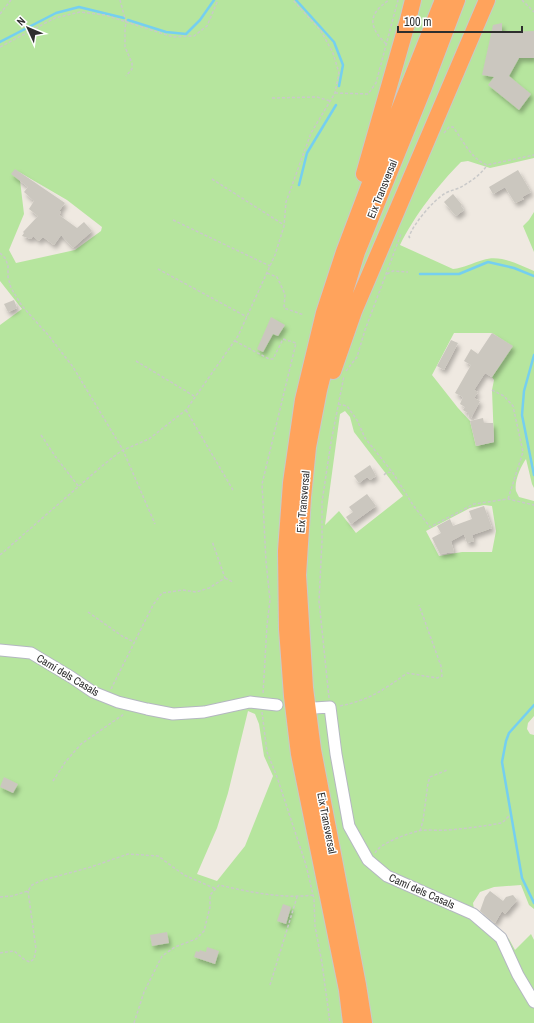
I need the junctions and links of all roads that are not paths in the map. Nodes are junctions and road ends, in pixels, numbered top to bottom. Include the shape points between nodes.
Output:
1 (413, 0) edge
2 (443, 0) edge
3 (457, 0) edge
4 (487, 0) edge
5 (324, 313) junction
6 (300, 630) junction
7 (0, 650) edge
8 (277, 705) dead end
9 (314, 708) dead end
10 (534, 1002) edge
11 (351, 1023) edge
12 (364, 1023) edge

1 - 5 highway via 364,172 336,253
2 - 5 highway, Eix Transversal via 372,178
3 - 6 highway, Eix Transversal via 358,252 318,390 303,497 298,575
4 - 6 highway via 354,311 333,370 319,436
5 - 11 highway, Eix Transversal via 303,400 291,482 286,551 287,629 299,754 347,990
6 - 12 highway, Eix Transversal via 312,750
7 - 8 street, Camí dels Casals via 31,653 93,692 118,702 173,714 204,712 250,702
9 - 10 street, Camí dels Casals via 330,707 349,826 368,860 387,876 473,914 501,938

